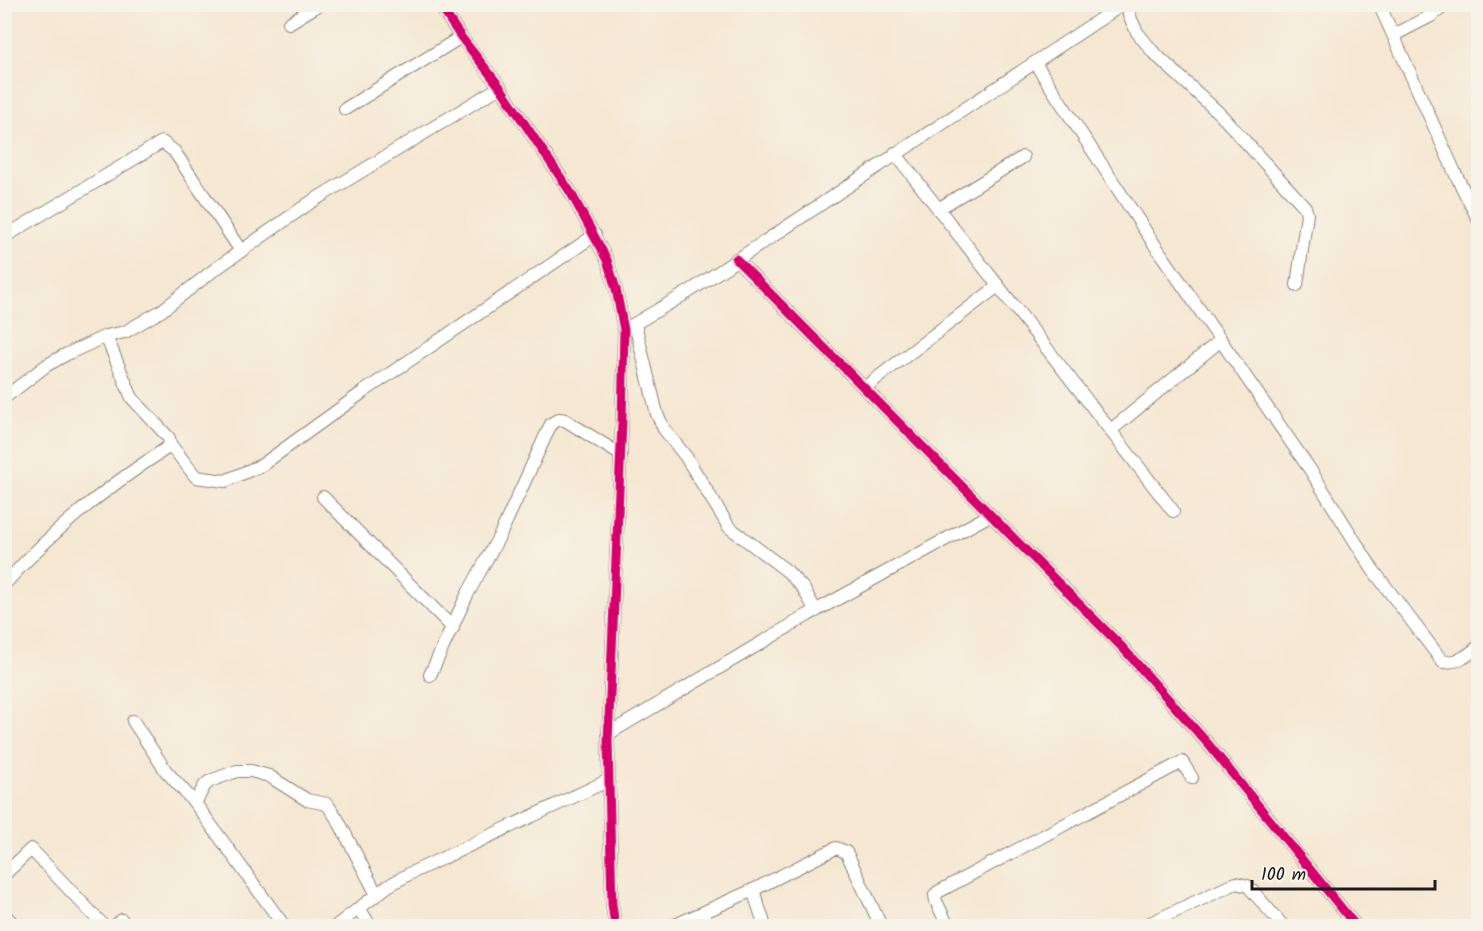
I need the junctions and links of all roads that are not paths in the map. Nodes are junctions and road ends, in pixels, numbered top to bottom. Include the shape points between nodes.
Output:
1 (320, 4) edge
2 (439, 4) edge
3 (1123, 4) edge
4 (1129, 4) edge
5 (1380, 4) edge
6 (1447, 4) edge
7 (289, 23) dead end
8 (1394, 36) junction
9 (461, 37) junction
10 (1035, 63) junction
11 (500, 87) junction
12 (345, 109) dead end
13 (895, 153) junction
14 (1023, 157) dead end
15 (938, 208) junction
16 (1479, 219) edge
17 (595, 235) junction
18 (4, 237) edge
19 (241, 251) junction
20 (736, 260) junction
21 (1297, 285) dead end
22 (999, 286) junction
23 (630, 327) junction
24 (106, 336) junction
25 (1221, 340) junction
26 (864, 388) junction
27 (4, 398) edge
28 (1110, 430) junction
29 (170, 444) junction
30 (621, 454) junction
31 (323, 497) dead end
32 (1173, 511) dead end
33 (990, 515) junction
34 (4, 585) edge
35 (816, 611) junction
36 (453, 628) junction
37 (1479, 647) edge
38 (430, 675) dead end
39 (133, 721) dead end
40 (608, 734) junction
41 (1192, 778) dead end
42 (609, 780) junction
43 (195, 802) junction
44 (4, 875) edge
45 (753, 890) junction
46 (377, 894) junction
47 (359, 908) junction
48 (4, 914) edge
49 (15, 927) edge
50 (104, 927) edge
51 (284, 927) edge
52 (336, 927) edge
53 (370, 927) edge
54 (615, 927) edge
55 (673, 927) edge
56 (765, 927) edge
57 (881, 927) edge
58 (948, 927) edge
59 (1144, 927) edge
60 (1283, 927) edge
61 (1356, 927) edge

1 - 7 street
2 - 9 street
3 - 10 street
4 - 21 street via 1129,15 1137,32 1153,52 1221,115 1305,207
5 - 8 street
6 - 8 street
8 - 16 street
9 - 11 street
9 - 12 street
10 - 13 street
10 - 25 street
11 - 17 street
11 - 19 street via 311,202
13 - 15 street
13 - 20 street
14 - 15 street
15 - 22 street
17 - 23 street
17 - 29 street via 262,465 225,482 196,477
18 - 19 street via 162,142 174,151
19 - 24 street via 161,311 125,332
20 - 23 street
20 - 26 street
22 - 26 street
22 - 28 street
23 - 30 street
23 - 35 street via 664,429 729,527 787,571
24 - 27 street via 47,365
24 - 29 street via 132,398 169,438
25 - 28 street
25 - 37 street via 1373,570 1443,662 1466,658
26 - 33 street
28 - 32 street
29 - 34 street via 86,507 29,556
30 - 36 street via 565,420 551,424
30 - 40 street
31 - 36 street
33 - 35 street
33 - 61 street via 1122,647 1209,746
35 - 40 street
36 - 38 street
39 - 43 street via 166,771
40 - 42 street
41 - 58 street via 1182,762 938,892 936,900
42 - 46 street via 410,874
42 - 54 street
43 - 46 street via 210,781 237,771 251,771 269,776 308,800 327,804
43 - 51 street
44 - 50 street via 31,849
45 - 55 street
45 - 56 street
45 - 57 street via 826,852 841,849
46 - 47 street
47 - 52 street
47 - 53 street
48 - 49 street
59 - 60 street via 1236,883 1248,886

